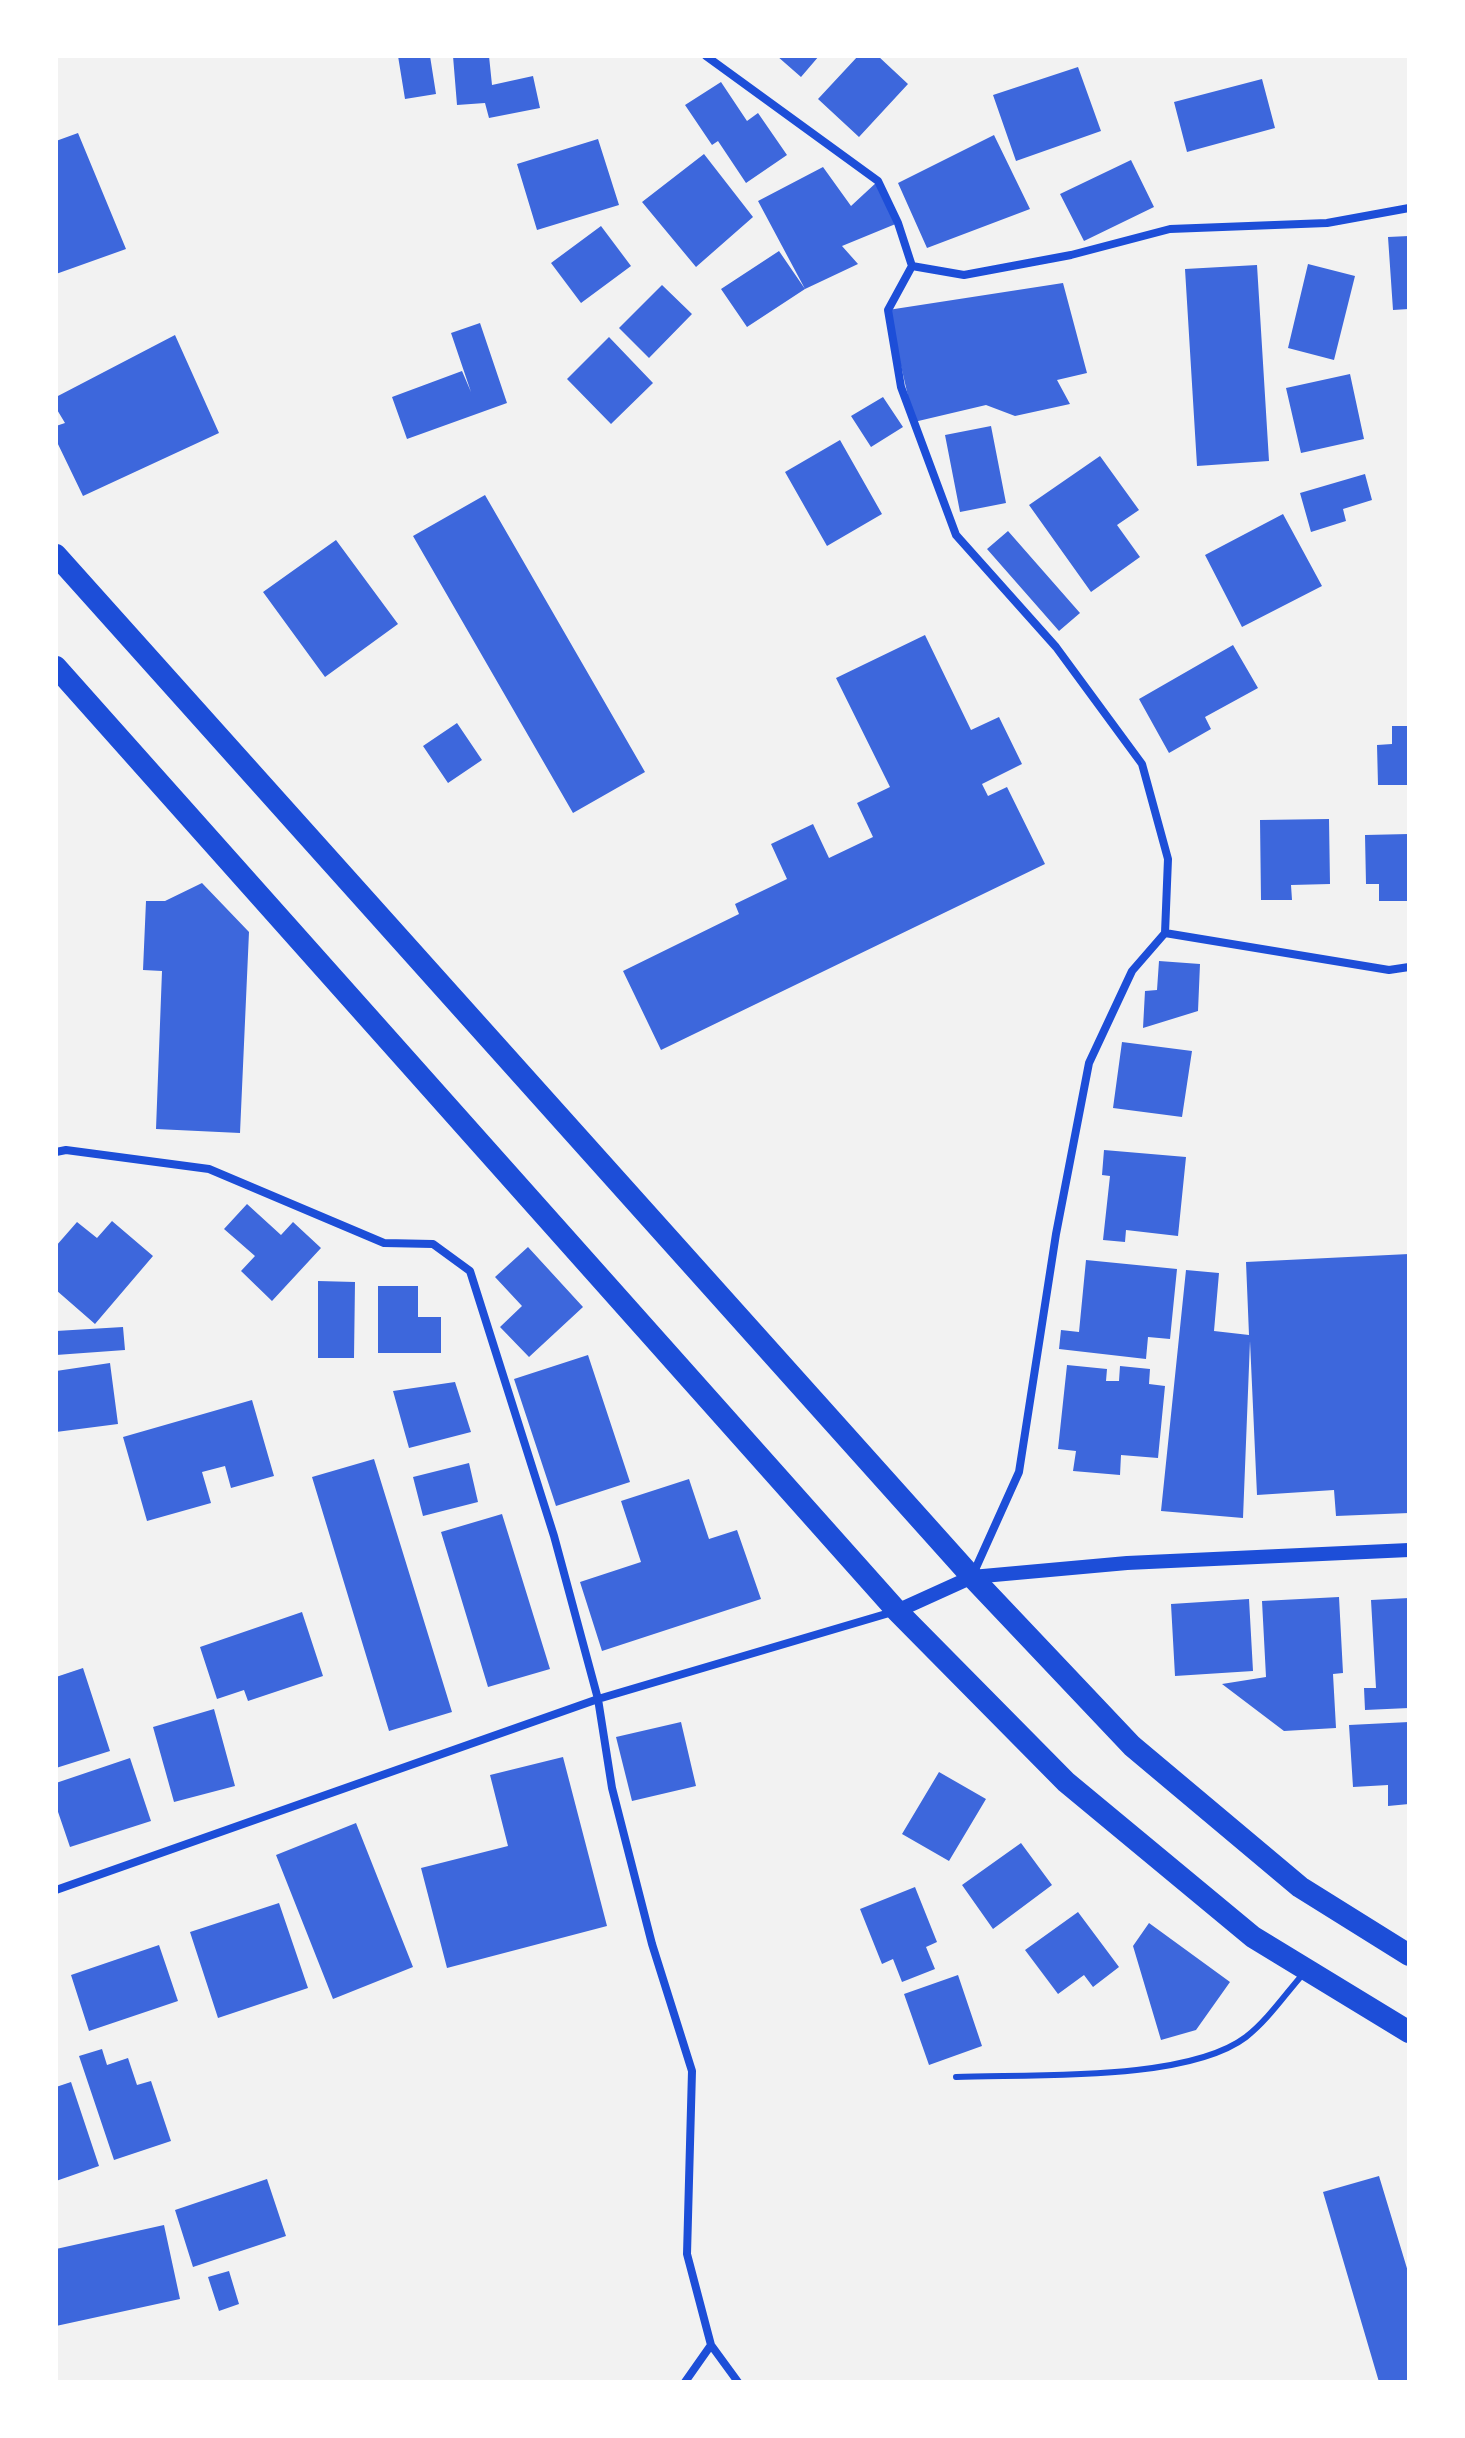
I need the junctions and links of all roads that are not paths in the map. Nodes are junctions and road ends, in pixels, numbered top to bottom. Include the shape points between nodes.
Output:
1 (709, 57) edge
2 (1409, 208) edge
3 (912, 266) junction
4 (56, 555) edge
5 (56, 667) edge
6 (1165, 933) junction
7 (1409, 967) edge
8 (56, 1152) edge
9 (1409, 1550) edge
10 (972, 1577) junction
11 (897, 1611) junction
12 (598, 1699) junction
13 (56, 1890) edge
14 (1409, 1955) edge
15 (1307, 1970) junction
16 (1409, 2032) edge
17 (956, 2077) dead end
18 (711, 2345) junction
19 (685, 2382) edge
20 (738, 2382) edge

1 - 3 street via 878,181
2 - 3 street via 1327,223 1170,229 964,275
3 - 6 street via 888,310 901,387 956,535 1056,647 1142,764 1168,859
4 - 10 highway
5 - 11 highway
6 - 7 street via 1389,970
6 - 10 street via 1132,971 1089,1063 1019,1472
8 - 12 street via 209,1169 384,1243 433,1244 470,1271 554,1536
9 - 10 street via 1127,1563
10 - 11 street
10 - 14 highway via 1132,1746 1300,1887
11 - 12 street
11 - 15 highway via 1066,1782 1253,1937
12 - 13 street
12 - 18 street via 612,1788 692,2071 687,2254
15 - 16 highway
15 - 17 lane via 1246,2037 1198,2059 1142,2069
18 - 19 street
18 - 20 street

